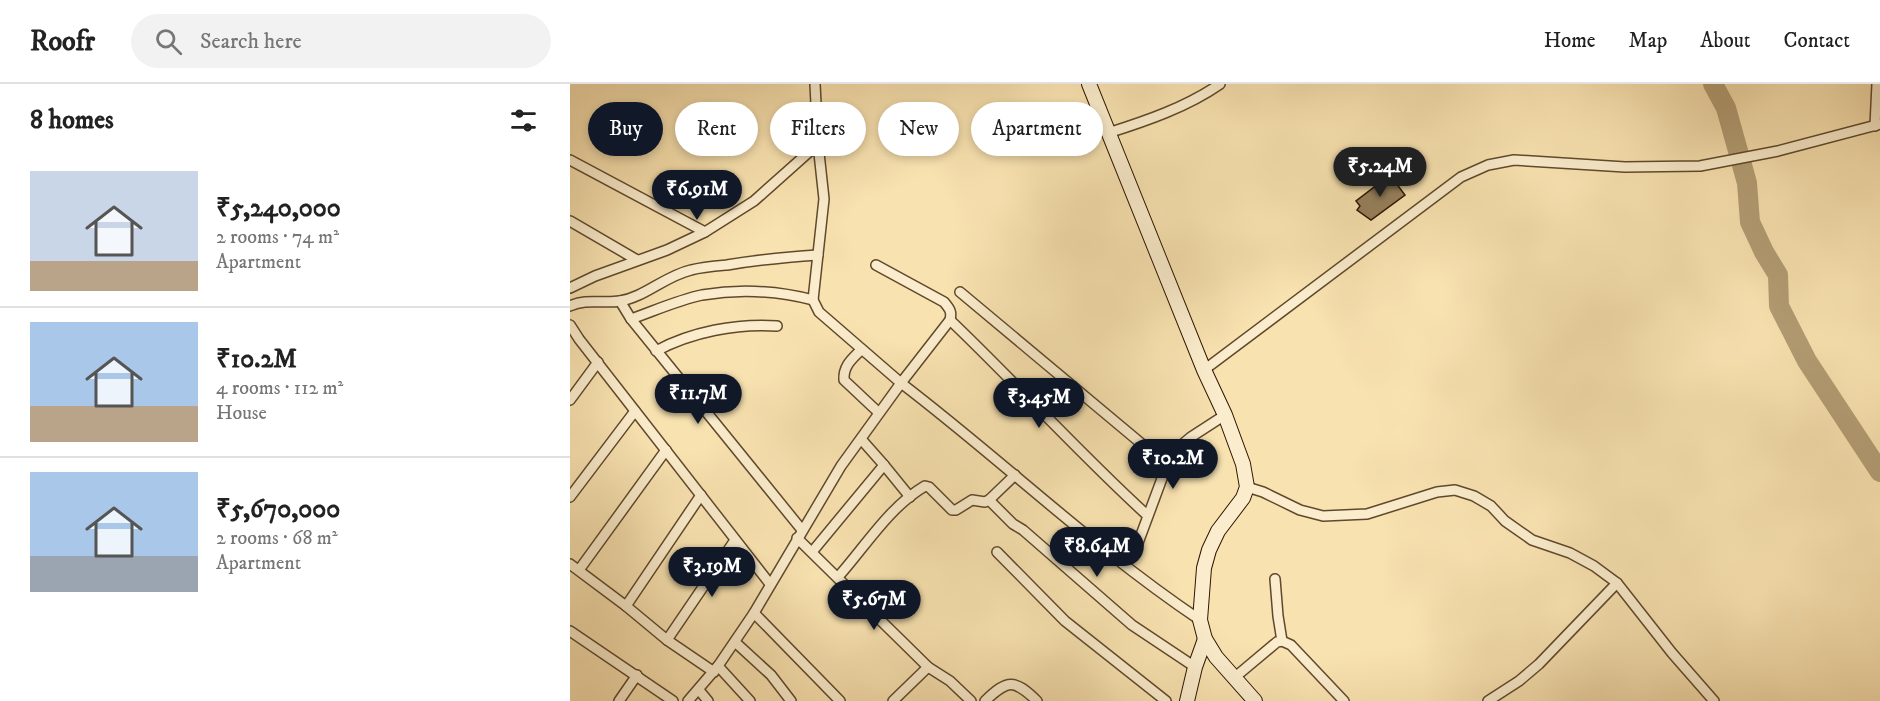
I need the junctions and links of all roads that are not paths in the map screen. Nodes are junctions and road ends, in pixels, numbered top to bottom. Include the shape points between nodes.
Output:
1 (815, 84) edge
2 (1089, 84) edge
3 (1220, 84) edge
4 (1877, 84) edge
5 (816, 102) edge
6 (1878, 125) edge
7 (1107, 133) junction
8 (805, 156) edge
9 (819, 156) edge
10 (570, 160) edge
11 (570, 221) edge
12 (705, 232) junction
13 (818, 255) junction
14 (637, 260) junction
15 (876, 265) dead end
16 (570, 288) edge
17 (960, 292) dead end
18 (813, 300) junction
19 (620, 301) junction
20 (570, 306) edge
21 (631, 319) junction
22 (950, 320) junction
23 (570, 325) edge
24 (777, 326) dead end
25 (574, 340) edge
26 (861, 350) junction
27 (656, 351) junction
28 (598, 362) junction
29 (1204, 370) junction
30 (901, 383) junction
31 (570, 400) edge
32 (635, 411) junction
33 (878, 412) junction
34 (1225, 415) junction
35 (861, 439) junction
36 (666, 450) junction
37 (884, 465) junction
38 (1167, 465) junction
39 (1015, 475) junction
40 (1247, 487) junction
41 (700, 495) junction
42 (570, 497) edge
43 (910, 497) junction
44 (989, 500) junction
45 (1147, 515) junction
46 (800, 534) junction
47 (735, 540) junction
48 (812, 552) junction
49 (997, 552) dead end
50 (570, 564) edge
51 (1124, 564) junction
52 (579, 570) junction
53 (838, 577) junction
54 (1275, 579) dead end
55 (1617, 583) junction
56 (770, 584) junction
57 (626, 606) junction
58 (754, 613) junction
59 (1200, 620) junction
60 (570, 631) edge
61 (1205, 639) junction
62 (667, 640) junction
63 (1282, 640) junction
64 (735, 642) junction
65 (928, 667) junction
66 (1195, 667) junction
67 (716, 669) junction
68 (637, 675) junction
69 (1234, 678) junction
70 (699, 690) junction
71 (619, 701) edge
72 (673, 701) edge
73 (688, 701) edge
74 (708, 701) edge
75 (750, 701) edge
76 (791, 701) edge
77 (840, 701) edge
78 (893, 701) edge
79 (971, 701) edge
80 (986, 701) edge
81 (1037, 701) edge
82 (1166, 701) edge
83 (1188, 701) edge
84 (1255, 701) edge
85 (1344, 701) edge
86 (1488, 701) edge
87 (1714, 701) edge

1 - 5 street
2 - 7 street
3 - 7 street via 1167,111
4 - 6 street
6 - 29 street via 1700,166 1625,167 1514,160 1488,165 1461,177
7 - 29 street
8 - 12 street via 754,201
9 - 13 street via 824,199
10 - 12 street
11 - 14 street
12 - 14 street
13 - 18 street
13 - 19 street via 690,270
14 - 16 street
15 - 22 street via 944,302 950,309
17 - 38 street
18 - 21 street via 773,292 701,295
18 - 26 street via 819,312
19 - 20 street
19 - 21 street
21 - 27 street
22 - 30 street
22 - 45 street
23 - 25 street
24 - 27 street via 757,325 686,337
25 - 28 street
26 - 30 street
26 - 33 street via 844,369 844,380
27 - 46 street
28 - 31 street
28 - 32 street
29 - 34 street
30 - 33 street
30 - 39 street
32 - 36 street
32 - 42 street
33 - 35 street
34 - 38 street via 1178,448
34 - 40 street via 1244,464
35 - 37 street
35 - 46 street
36 - 41 street
36 - 52 street
37 - 43 street
37 - 48 street
38 - 45 street
39 - 44 street
39 - 51 street
40 - 55 street via 1323,516 1367,514 1455,490 1491,506 1532,540 1570,553
40 - 59 street via 1209,550
41 - 47 street
41 - 57 street
43 - 44 street via 925,486 952,510 972,500
43 - 53 street
44 - 66 street via 1132,625
45 - 51 street via 1138,543
46 - 48 street
46 - 56 street
47 - 56 street
47 - 62 street
48 - 53 street
49 - 82 street via 1065,621
50 - 52 street
51 - 59 street
52 - 57 street
53 - 65 street
54 - 63 street
55 - 86 street via 1539,664
55 - 87 street
56 - 58 street
57 - 62 street
58 - 64 street
58 - 77 street
59 - 61 street
60 - 68 street
61 - 66 street
61 - 69 street
62 - 67 street
63 - 69 street
63 - 85 street
64 - 67 street
64 - 76 street via 771,675
65 - 78 street
65 - 79 street
66 - 83 street
67 - 70 street
67 - 75 street
68 - 71 street
68 - 72 street
69 - 84 street
70 - 73 street
70 - 74 street
80 - 81 street via 1005,684 1022,687

